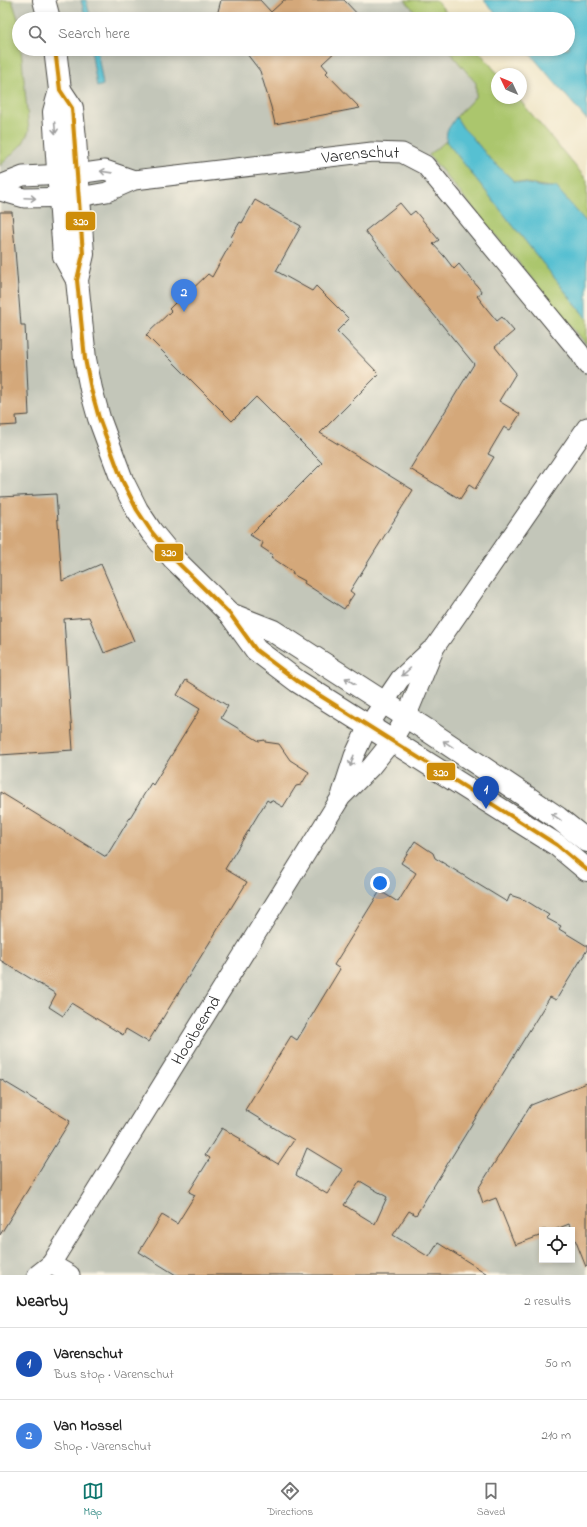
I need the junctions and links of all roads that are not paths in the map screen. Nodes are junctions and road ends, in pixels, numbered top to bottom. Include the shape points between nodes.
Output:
1 (44, 0) edge
2 (47, 12) edge
3 (56, 56) edge
4 (68, 174) junction
5 (134, 180) junction
6 (0, 185) edge
7 (0, 191) edge
8 (70, 198) junction
9 (587, 365) edge
10 (587, 427) edge
11 (230, 614) junction
12 (435, 647) junction
13 (383, 702) junction
14 (406, 717) junction
15 (368, 726) junction
16 (392, 741) junction
17 (341, 797) junction
18 (587, 841) edge
19 (587, 870) edge
20 (44, 1269) edge
21 (70, 1275) edge

1 - 2 street
3 - 4 street via 60,90 72,108
5 -> 4 street, Varenschut via 105,170
4 - 6 street, Varenschut via 23,176
4 - 8 street
5 - 8 street, Varenschut via 107,192
5 - 9 street, Varenschut via 372,152 402,153 425,165
7 -> 8 street, Varenschut via 24,198
8 - 11 street via 83,254 77,280 90,389 122,480 137,510 155,537
10 - 12 street
13 -> 11 street via 273,631
11 - 15 street via 256,650 297,681
12 -> 13 street via 400,679
12 - 14 street
13 - 14 street
13 - 15 street, Hooibeemd
14 - 16 street, Hooibeemd
18 -> 14 street via 558,818
15 - 16 street
15 -> 17 street, Hooibeemd via 354,756
16 - 17 street, Hooibeemd
16 - 19 street via 557,845
17 - 20 street, Hooibeemd
20 - 21 street

